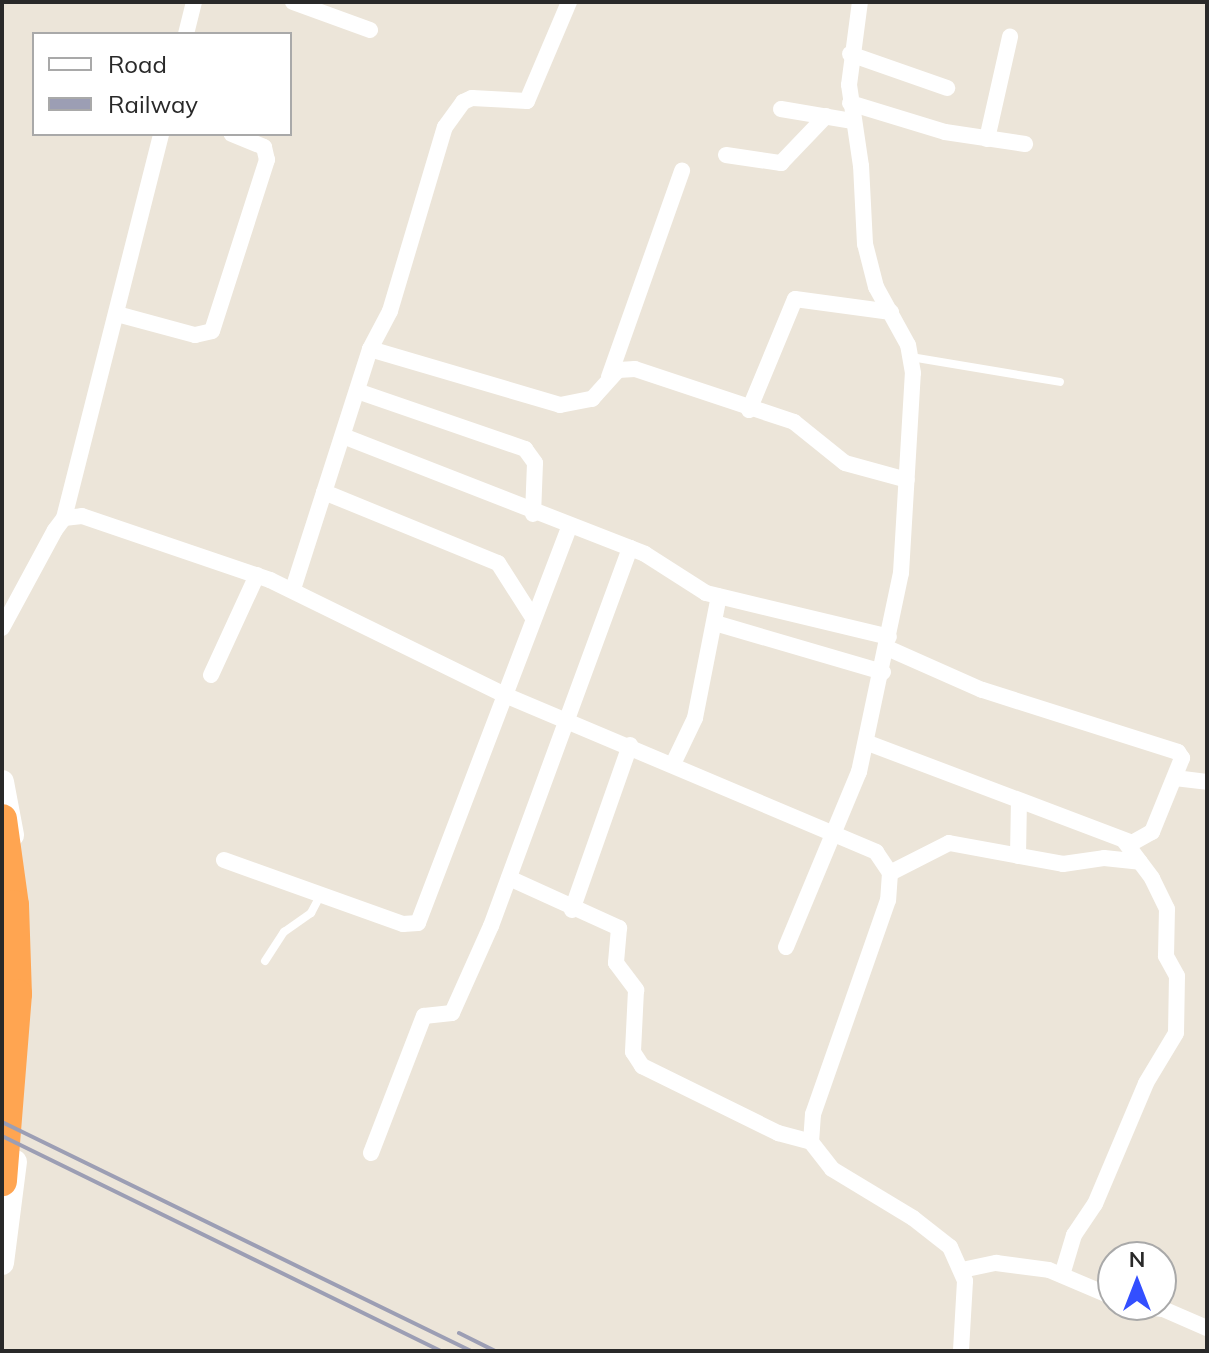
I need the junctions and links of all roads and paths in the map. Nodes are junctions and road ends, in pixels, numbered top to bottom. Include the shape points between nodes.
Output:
1 (194, 2) edge
2 (293, 2) edge
3 (569, 2) edge
4 (860, 2) edge
5 (370, 30) dead end
6 (186, 32) edge
7 (1010, 37) dead end
8 (850, 54) junction
9 (947, 88) dead end
10 (850, 103) junction
11 (781, 109) dead end
12 (826, 116) junction
13 (853, 121) junction
14 (161, 136) edge
15 (236, 136) edge
16 (987, 139) junction
17 (1025, 144) dead end
18 (726, 155) dead end
19 (682, 171) dead end
20 (891, 312) junction
21 (117, 314) junction
22 (370, 349) junction
23 (911, 357) junction
24 (609, 379) junction
25 (1060, 382) dead end
26 (357, 391) junction
27 (749, 410) junction
28 (343, 436) junction
29 (907, 480) junction
30 (324, 492) junction
31 (533, 514) junction
32 (64, 518) junction
33 (569, 528) junction
34 (630, 548) junction
35 (257, 575) junction
36 (293, 589) junction
37 (719, 596) junction
38 (533, 618) junction
39 (715, 623) junction
40 (2, 628) edge
41 (888, 643) junction
42 (883, 672) junction
43 (211, 675) dead end
44 (505, 695) junction
45 (568, 720) junction
46 (868, 743) junction
47 (630, 745) junction
48 (673, 764) junction
49 (1175, 778) junction
50 (2, 782) edge
51 (1207, 782) edge
52 (1019, 801) junction
53 (2, 819) edge
54 (835, 834) junction
55 (1125, 842) junction
56 (1018, 856) junction
57 (224, 860) dead end
58 (1140, 862) junction
59 (890, 873) junction
60 (509, 878) junction
61 (321, 894) junction
62 (572, 910) junction
63 (786, 947) dead end
64 (265, 961) dead end
65 (2, 975) edge
66 (2, 1048) edge
67 (2, 1115) edge
68 (811, 1142) junction
69 (2, 1146) edge
70 (371, 1153) dead end
71 (2, 1181) edge
72 (2, 1263) edge
73 (962, 1270) junction
74 (1062, 1275) junction
75 (1097, 1290) edge
76 (1177, 1315) edge
77 (1207, 1328) edge
78 (961, 1351) edge

1 - 6 street
2 - 5 street
3 - 22 street via 527,101 472,98 445,127 390,311
4 - 8 street
7 - 16 street
8 - 9 street
8 - 10 street
10 - 13 street
10 - 16 street
11 - 12 street
12 - 13 street
12 - 18 street via 781,163
13 - 20 street via 867,259
14 - 21 street
15 - 21 street via 264,147 267,160 212,331 195,335
16 - 17 street
19 - 24 street
20 - 23 street
20 - 27 street via 795,299
21 - 32 street
22 - 24 street via 546,403 573,405 592,399
22 - 26 street
23 - 25 lane
23 - 29 street
24 - 27 street via 618,370 635,369
26 - 28 street
26 - 31 street via 525,449 535,463
27 - 29 street via 804,427 845,463
28 - 30 street
28 - 31 street
29 - 41 street via 901,573
30 - 36 street
30 - 38 street via 498,563
31 - 33 street
32 - 35 street via 97,520
32 - 40 street
33 - 34 street
33 - 38 street
34 - 37 street via 693,588
34 - 45 street
35 - 36 street
35 - 43 street
36 - 44 street
37 - 39 street
37 - 41 street
38 - 44 street
39 - 42 street
39 - 48 street via 695,718
41 - 42 street
41 - 49 street via 982,690 1178,752 1182,758
42 - 46 street
44 - 45 street
44 - 61 street via 418,923 403,924
45 - 47 street
45 - 60 street
46 - 52 street
46 - 54 street
47 - 48 street
47 - 62 street
48 - 54 street
49 - 51 street
49 - 55 street via 1152,832 1142,841
50 - 67 street via 22,905 25,995 16,1118
52 - 55 street
52 - 56 street
53 - 71 highway via 14,905 17,994
54 - 59 street via 876,852
54 - 63 street
55 - 58 street
56 - 58 street via 1070,864 1104,858
56 - 59 street via 949,843
57 - 61 street
58 - 74 street via 1167,909 1166,956 1177,976 1175,1038 1146,1083 1095,1204 1070,1242
59 - 68 street via 888,900 813,1114
60 - 62 street
60 - 70 street via 452,1013 424,1016
61 - 64 lane via 311,913 279,937
62 - 68 street via 620,930 616,963 637,992 637,1062 778,1133
65 - 66 street
68 - 73 street via 832,1169 936,1234
69 - 72 street via 17,1148
73 - 74 street via 1012,1264
73 - 78 street
74 - 75 street
76 - 77 street

